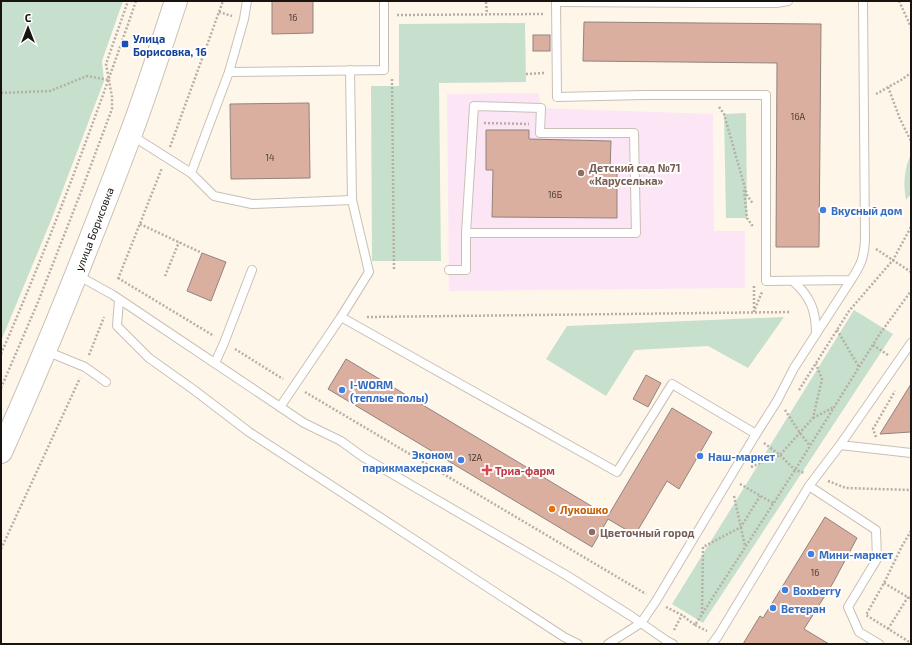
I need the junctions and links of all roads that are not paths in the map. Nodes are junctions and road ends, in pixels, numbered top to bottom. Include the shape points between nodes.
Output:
1 (176, 1) edge
2 (247, 1) edge
3 (384, 1) edge
4 (556, 1) edge
5 (788, 1) edge
6 (863, 1) edge
7 (694, 2) edge
8 (350, 70) junction
9 (229, 72) junction
10 (131, 134) junction
11 (191, 173) junction
12 (352, 200) junction
13 (466, 233) junction
14 (252, 270) dead end
15 (449, 270) dead end
16 (76, 274) junction
17 (851, 280) junction
18 (792, 281) junction
19 (119, 300) junction
20 (341, 317) junction
21 (816, 334) junction
22 (911, 343) edge
23 (46, 350) junction
24 (215, 364) junction
25 (106, 382) dead end
26 (280, 407) junction
27 (756, 434) junction
28 (840, 445) junction
29 (1, 452) edge
30 (911, 453) edge
31 (809, 486) junction
32 (641, 623) junction
33 (578, 644) edge
34 (608, 644) edge
35 (673, 644) edge
36 (712, 644) edge
37 (879, 644) edge

1 - 10 street, улица Борисовка
2 - 9 lane
3 - 8 lane via 384,70
4 - 7 lane
4 - 18 lane via 557,97 766,95 766,281
5 - 7 lane
6 - 17 lane via 865,247 861,265
8 - 9 lane
8 - 12 lane
9 - 11 lane
10 - 11 lane
10 - 16 street, улица Борисовка
11 - 12 lane via 214,196 252,204
12 - 20 lane via 369,272
13 - 13 lane via 636,232 634,133 540,133 541,108 474,106
13 - 15 lane via 466,270
14 - 24 lane
16 - 19 lane
16 - 23 street, улица Борисовка
17 - 18 lane
17 - 21 lane
18 - 21 lane via 810,302 816,317
19 - 24 lane
19 - 33 lane via 116,326 149,358 249,432
20 - 26 lane
20 - 27 lane via 617,472 672,384
21 - 27 lane
22 - 28 lane
23 - 25 lane via 85,367
23 - 29 street, улица Борисовка
24 - 26 lane
26 - 32 lane via 566,575
27 - 32 lane
28 - 30 lane
28 - 31 lane
31 - 36 lane
31 - 37 lane via 876,530 877,559 848,608 859,632
32 - 34 lane
32 - 35 lane

